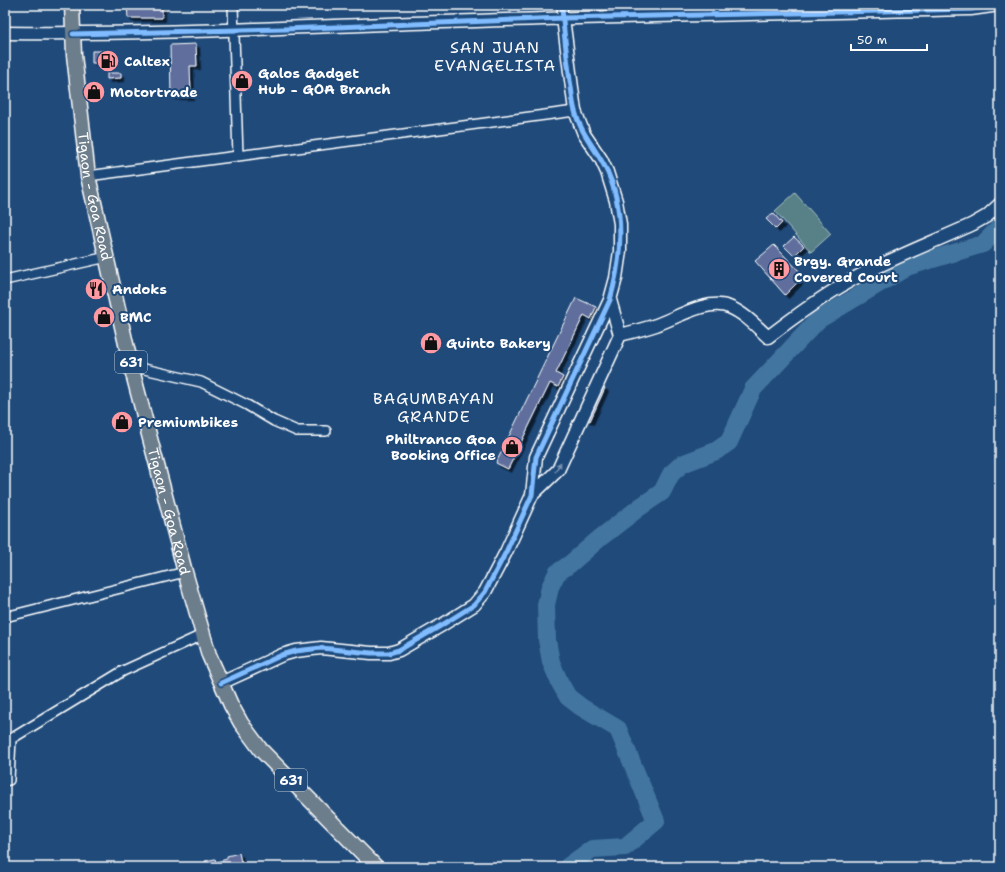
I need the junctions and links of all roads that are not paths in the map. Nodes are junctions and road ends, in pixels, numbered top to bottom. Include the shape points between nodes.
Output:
1 (72, 5) edge
2 (233, 5) edge
3 (562, 5) edge
4 (999, 5) edge
5 (563, 18) junction
6 (234, 30) junction
7 (5, 33) edge
8 (73, 34) junction
9 (575, 111) junction
10 (238, 156) junction
11 (88, 176) junction
12 (1000, 204) edge
13 (107, 257) junction
14 (5, 280) edge
15 (610, 300) junction
16 (620, 335) junction
17 (132, 366) junction
18 (326, 431) dead end
19 (532, 495) junction
20 (185, 572) junction
21 (5, 617) edge
22 (202, 635) junction
23 (221, 683) junction
24 (5, 781) edge
25 (376, 867) edge

1 - 8 main road, Tigaon - Goa Road / 631
2 - 6 street
3 - 5 street
4 - 5 street via 971,9
5 - 6 street
5 - 9 street
6 - 8 street
6 - 10 street
7 - 8 street
8 - 11 main road, Tigaon - Goa Road / 631
9 - 10 street
9 - 15 street via 584,134 607,172 616,201 620,224 620,251
10 - 11 street
11 - 13 main road, Tigaon - Goa Road / 631
12 - 16 street via 973,224 850,281 768,337 745,317 728,306 719,305 699,308 656,325
13 - 14 street
13 - 17 main road, Tigaon - Goa Road / 631
15 - 16 street
15 - 19 street via 536,457
19 -> 16 street via 558,470
17 - 18 street via 201,382 297,431
17 - 20 main road, Tigaon - Goa Road / 631
19 - 23 street via 485,592 474,605 442,626 399,650 388,653 321,648 282,654
20 - 21 street
20 - 22 main road, Tigaon - Goa Road / 631
22 - 23 main road, Tigaon - Goa Road / 631
22 - 24 street via 123,671 11,739 9,780
23 - 25 main road, Tigaon - Goa Road / 631 via 241,723 261,750

